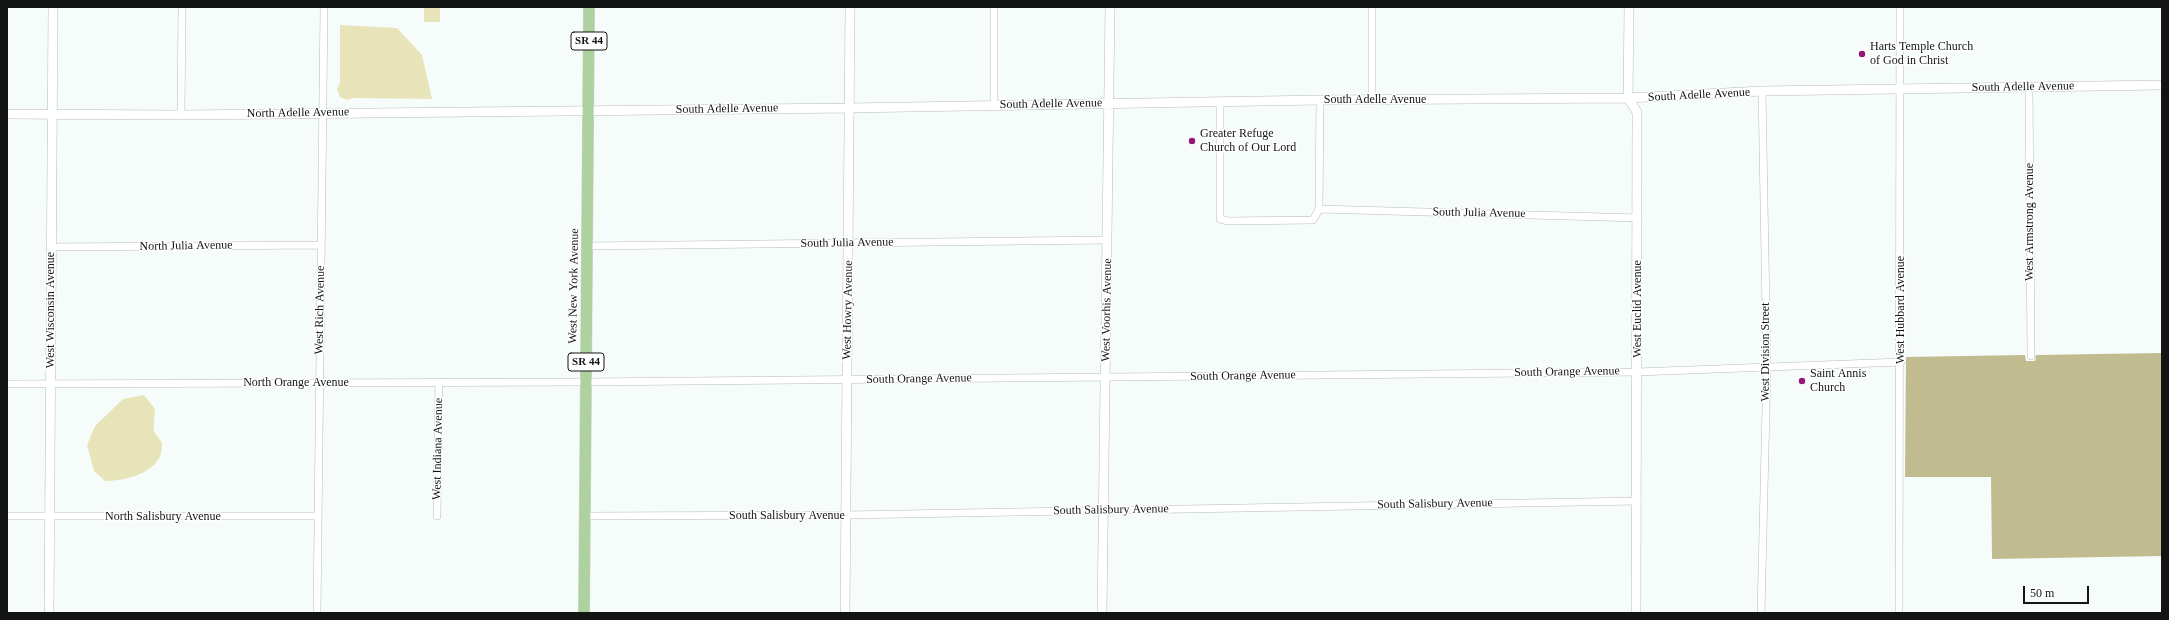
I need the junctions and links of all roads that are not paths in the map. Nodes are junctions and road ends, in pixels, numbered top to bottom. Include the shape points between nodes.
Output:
1 (53, 7) edge
2 (182, 7) edge
3 (324, 7) edge
4 (589, 7) edge
5 (850, 7) edge
6 (994, 7) edge
7 (1110, 7) edge
8 (1372, 7) edge
9 (1629, 7) edge
10 (1900, 7) edge
11 (2162, 85) edge
12 (2029, 87) junction
13 (1900, 88) junction
14 (1762, 91) junction
15 (1628, 98) junction
16 (1320, 100) junction
17 (1372, 100) junction
18 (1110, 103) junction
19 (1220, 103) junction
20 (994, 105) junction
21 (850, 108) junction
22 (588, 111) junction
23 (323, 112) junction
24 (53, 113) junction
25 (7, 114) edge
26 (181, 115) junction
27 (1319, 209) junction
28 (1638, 218) junction
29 (1108, 240) junction
30 (848, 244) junction
31 (321, 245) junction
32 (587, 246) junction
33 (52, 247) junction
34 (2031, 356) dead end
35 (1901, 362) junction
36 (1767, 367) junction
37 (1637, 372) junction
38 (1106, 377) junction
39 (847, 379) junction
40 (439, 382) junction
41 (586, 382) junction
42 (319, 383) junction
43 (7, 384) edge
44 (50, 384) junction
45 (1637, 501) junction
46 (1104, 510) junction
47 (846, 515) junction
48 (7, 516) edge
49 (49, 516) junction
50 (318, 516) junction
51 (437, 516) dead end
52 (585, 516) junction
53 (49, 613) edge
54 (317, 613) edge
55 (584, 613) edge
56 (845, 613) edge
57 (1102, 613) edge
58 (1636, 613) edge
59 (1761, 613) edge
60 (1899, 613) edge

1 - 24 street, West Wisconsin Avenue
2 - 26 street
3 - 23 street, West Rich Avenue
4 - 22 main road, West New York Avenue / SR 44
5 - 21 street, West Howry Avenue
6 - 20 street
7 - 18 street, West Voorhis Avenue
8 - 17 street
9 - 15 street, West Euclid Avenue
10 - 13 street, West Hubbard Avenue
11 - 12 street, South Adelle Avenue
12 - 13 street, South Adelle Avenue
12 - 34 street, West Armstrong Avenue
13 - 14 street, South Adelle Avenue
13 - 35 street, West Hubbard Avenue
14 - 15 street, South Adelle Avenue
14 - 36 street, West Division Street
15 - 17 street, South Adelle Avenue
15 - 28 street, West Euclid Avenue via 1637,112
16 - 17 street, South Adelle Avenue
16 - 19 street, South Adelle Avenue
16 - 27 street
18 - 19 street, South Adelle Avenue
18 - 20 street, South Adelle Avenue
18 - 29 street, West Voorhis Avenue
19 - 27 street via 1220,219 1313,220
20 - 21 street, South Adelle Avenue
21 - 22 street, South Adelle Avenue
21 - 30 street, West Howry Avenue
22 - 23 street, North Adelle Avenue
22 - 32 main road, West New York Avenue / SR 44
23 - 26 street, North Adelle Avenue
23 - 31 street, West Rich Avenue
24 - 25 street, North Adelle Avenue
24 - 26 street, North Adelle Avenue
24 - 33 street, West Wisconsin Avenue
27 - 28 street, South Julia Avenue
28 - 37 street, West Euclid Avenue
29 - 30 street, South Julia Avenue
29 - 38 street, West Voorhis Avenue
30 - 32 street, South Julia Avenue
30 - 39 street, West Howry Avenue
31 - 33 street, North Julia Avenue
31 - 42 street, West Rich Avenue
32 - 41 main road, West New York Avenue / SR 44
33 - 44 street, West Wisconsin Avenue
35 - 36 street, South Orange Avenue
35 - 60 street, West Hubbard Avenue
36 - 37 street, South Orange Avenue
36 - 59 street, West Division Street
37 - 38 street, South Orange Avenue
37 - 45 street, West Euclid Avenue
38 - 39 street, South Orange Avenue
38 - 46 street, West Voorhis Avenue
39 - 41 street, South Orange Avenue
39 - 47 street, West Howry Avenue
40 - 41 street, North Orange Avenue
40 - 42 street, North Orange Avenue
40 - 51 street, West Indiana Avenue
41 - 52 main road, West New York Avenue / SR 44
42 - 44 street, North Orange Avenue
42 - 50 street, West Rich Avenue
43 - 44 street, North Orange Avenue
44 - 49 street, West Wisconsin Avenue
45 - 46 street, South Salisbury Avenue
45 - 58 street, West Euclid Avenue
46 - 47 street, South Salisbury Avenue
46 - 57 street, West Voorhis Avenue
47 - 52 street, South Salisbury Avenue
47 - 56 street, West Howry Avenue
48 - 49 street, North Salisbury Avenue
49 - 50 street, North Salisbury Avenue
49 - 53 street, West Wisconsin Avenue
50 - 54 street, West Rich Avenue
52 - 55 main road, West New York Avenue / SR 44

